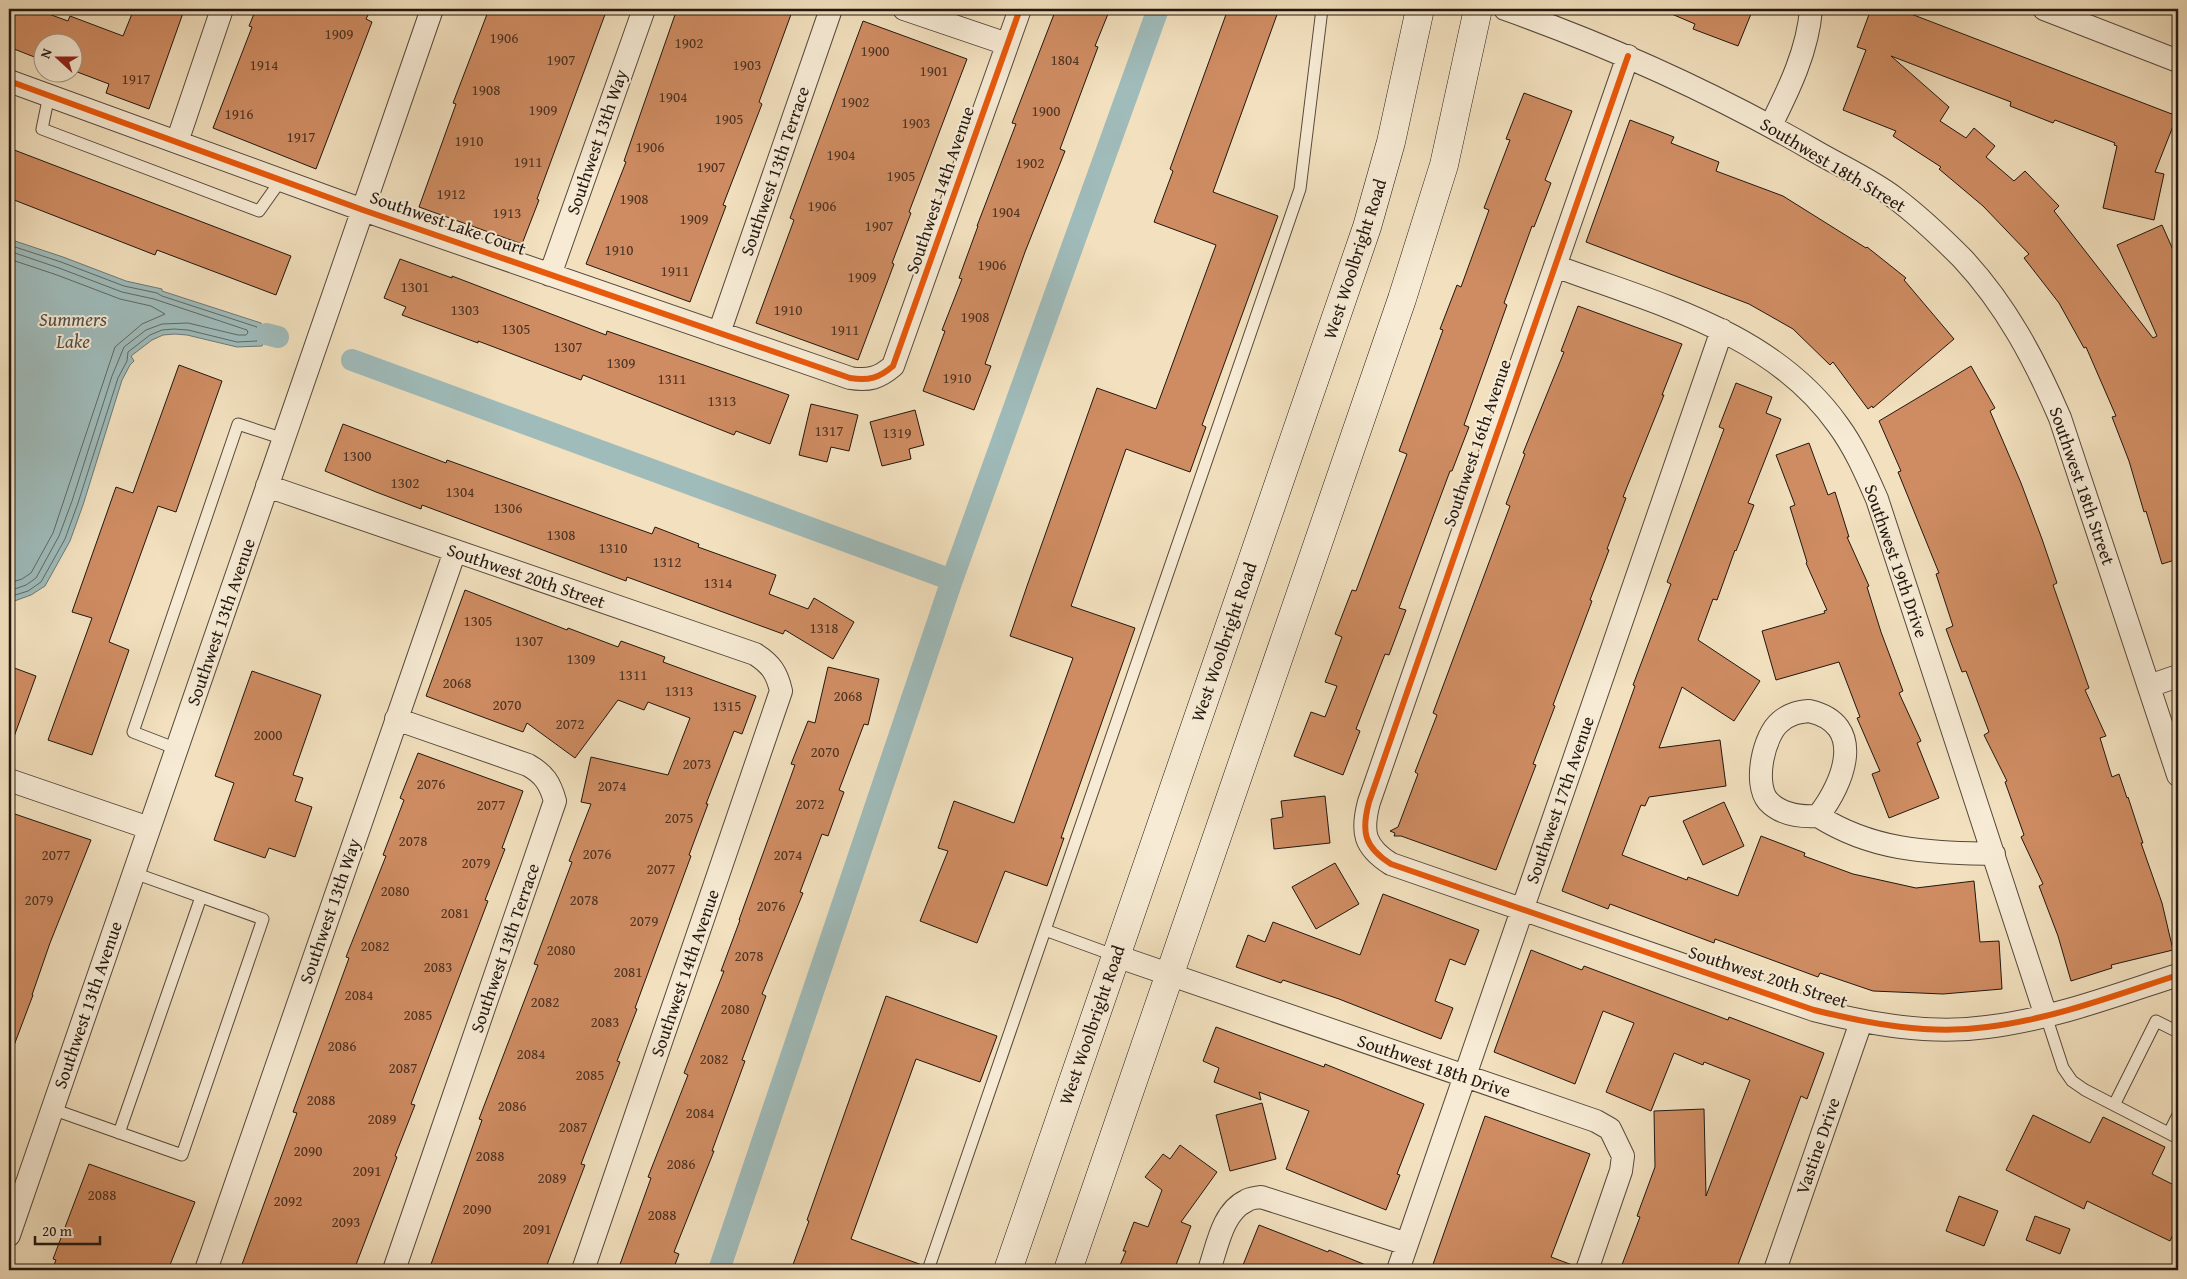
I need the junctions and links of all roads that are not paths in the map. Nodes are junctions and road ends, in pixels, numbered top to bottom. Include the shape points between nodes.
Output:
1 (222, 9) edge
2 (432, 9) edge
3 (644, 9) edge
4 (831, 9) edge
5 (904, 9) edge
6 (1020, 9) edge
7 (1322, 9) edge
8 (1420, 9) edge
9 (1478, 9) edge
10 (1505, 9) edge
11 (1811, 9) edge
12 (2044, 9) edge
13 (1007, 44) junction
14 (1628, 56) junction
15 (2178, 61) edge
16 (9, 81) edge
17 (49, 95) junction
18 (1770, 125) junction
19 (177, 142) junction
20 (281, 180) junction
21 (363, 210) junction
22 (1555, 266) junction
23 (550, 275) junction
24 (1722, 330) junction
25 (719, 333) junction
26 (881, 376) joint
27 (284, 439) junction
28 (268, 486) junction
29 (455, 551) junction
30 (778, 676) joint
31 (2178, 676) edge
32 (2149, 686) junction
33 (396, 720) junction
34 (177, 749) junction
35 (2178, 775) edge
36 (9, 780) edge
37 (1818, 816) junction
38 (149, 828) junction
39 (1368, 842) joint
40 (1994, 854) junction
41 (134, 873) junction
42 (200, 897) junction
43 (1522, 910) junction
44 (1045, 930) junction
45 (1116, 956) junction
46 (1169, 975) junction
47 (2178, 975) edge
48 (2046, 1016) junction
49 (1861, 1022) junction
50 (2178, 1032) edge
51 (1465, 1076) junction
52 (2114, 1104) junction
53 (52, 1109) junction
54 (2178, 1115) edge
55 (119, 1133) junction
56 (2174, 1136) edge
57 (9, 1235) edge
58 (1406, 1244) junction
59 (206, 1270) edge
60 (394, 1270) edge
61 (583, 1270) edge
62 (928, 1270) edge
63 (1008, 1270) edge
64 (1068, 1270) edge
65 (1209, 1270) edge
66 (1398, 1270) edge
67 (1587, 1270) edge
68 (1775, 1270) edge

1 - 19 street
2 - 21 street, Southwest 13th Avenue
3 - 23 street, Southwest 13th Way
4 - 25 street, Southwest 13th Terrace
5 - 13 street
6 - 13 street, Southwest 14th Avenue
7 - 44 lane via 1300,189
8 - 45 main road, West Woolbright Road via 1391,142 1367,227
9 - 46 main road via 1444,165 1402,299
10 - 14 street, Southwest 18th Street
11 - 18 street via 1790,88
12 - 15 street
13 - 26 street, Southwest 14th Avenue via 893,366
14 - 18 street, Southwest 18th Street
14 - 22 street, Southwest 16th Avenue
16 - 17 street, Southwest Lake Court
17 - 19 street, Southwest Lake Court
17 - 20 lane via 42,129 259,211
18 - 32 street, Southwest 18th Street via 1894,197 1950,246 1998,303 2038,367 2060,418
19 - 20 street, Southwest Lake Court
20 - 21 street, Southwest Lake Court
21 - 23 street, Southwest Lake Court
21 - 27 street, Southwest 13th Avenue
22 - 24 street, Southwest 19th Drive
22 - 39 street, Southwest 16th Avenue via 1369,802 1364,824
23 - 25 street, Southwest Lake Court
24 - 40 street, Southwest 19th Drive via 1762,352 1820,401 1862,465 1877,499
24 - 43 street, Southwest 17th Avenue
25 - 26 street, Southwest Lake Court via 850,378 866,380
27 - 28 street, Southwest 13th Avenue
27 - 34 lane via 238,424 234,434 133,732
28 - 29 street, Southwest 20th Street
28 - 34 street, Southwest 13th Avenue
29 - 30 street, Southwest 20th Street via 754,654 768,663
29 - 33 street, Southwest 13th Way
30 - 61 street, Southwest 14th Avenue via 782,691
31 - 32 street
32 - 35 street, Southwest 18th Street
33 - 59 street, Southwest 13th Way
33 - 60 street, Southwest 13th Terrace via 528,765 542,773 551,786 554,801
34 - 38 street, Southwest 13th Avenue
36 - 38 street
37 - 37 street via 1830,800 1839,778 1845,756 1844,736 1830,718 1809,711 1798,712 1778,723 1771,734 1762,765 1763,790 1768,800 1789,813
37 - 40 street via 1857,837 1878,843 1910,849
38 - 41 street, Southwest 13th Avenue
39 - 43 street, Southwest 20th Street via 1377,855 1391,864
40 - 48 street, Southwest 19th Drive
41 - 42 lane
41 - 53 street, Southwest 13th Avenue
42 - 55 lane
42 - 55 lane via 263,919 182,1155
43 - 49 street, Southwest 20th Street via 1814,1010
43 - 51 street, Southwest 17th Avenue
44 - 45 lane
44 - 62 lane
45 - 46 street, Southwest 18th Drive
45 - 63 main road, West Woolbright Road
46 - 51 street, Southwest 18th Drive
46 - 64 main road
47 - 48 street, Southwest 20th Street
48 - 49 street, Southwest 20th Street via 1951,1030
48 - 52 lane via 2063,1068 2072,1080 2084,1090
49 - 68 street, Vastine Drive
50 - 52 lane via 2156,1021
51 - 58 street, Southwest 17th Avenue
51 - 67 street, Southwest 18th Drive via 1596,1121 1610,1129 1623,1156 1621,1171
52 - 56 lane
53 - 55 lane
53 - 57 street, Southwest 13th Avenue
54 - 56 lane
58 - 65 street via 1262,1197 1246,1200 1233,1210
58 - 66 street, Southwest 17th Avenue

